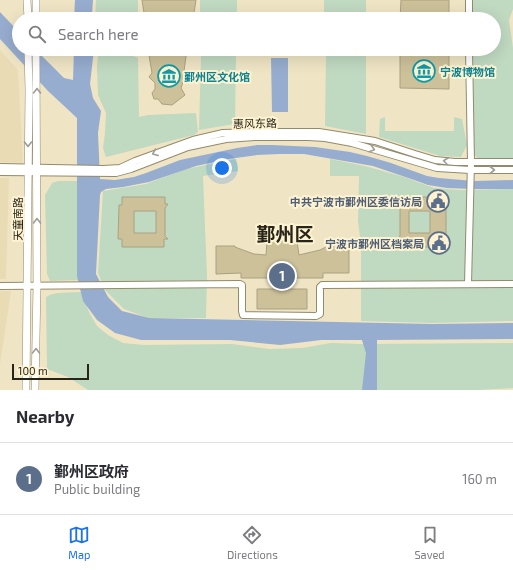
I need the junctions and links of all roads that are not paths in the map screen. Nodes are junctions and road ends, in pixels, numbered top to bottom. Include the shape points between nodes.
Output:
1 (27, 0) edge
2 (36, 0) edge
3 (469, 0) edge
4 (28, 12) edge
5 (36, 12) edge
6 (469, 12) edge
7 (28, 56) edge
8 (36, 56) edge
9 (469, 56) edge
10 (470, 162) junction
11 (513, 162) edge
12 (0, 167) edge
13 (28, 170) junction
14 (37, 170) junction
15 (470, 170) junction
16 (513, 170) edge
17 (102, 171) junction
18 (0, 172) edge
19 (468, 284) junction
20 (513, 284) edge
21 (0, 286) edge
22 (27, 286) junction
23 (37, 286) junction
24 (26, 390) edge
25 (35, 390) edge

1 - 4 main road
2 - 5 main road
3 - 6 street
7 -> 13 main road, 天童南路
14 -> 8 main road
9 - 10 street
10 - 11 street, 惠风东路
10 - 15 street
10 -> 17 street, 惠风东路 via 435,160 375,141 319,132 255,132 223,133 193,140 120,168
12 - 13 street, 惠风东路
13 - 14 street, 惠风东路
13 - 18 street, 惠风东路
13 - 22 main road, 天童南路
14 - 17 street, 惠风东路
23 -> 14 main road
15 -> 16 street, 惠风东路
17 -> 15 street, 惠风东路 via 116,173 131,169 188,147 226,139 263,137 326,138 437,168
15 - 19 street
19 - 20 street
19 - 23 street via 322,285 320,314 316,316 244,315 240,284
21 - 22 street
22 - 23 street
22 - 24 main road, 天童南路
25 -> 23 main road

